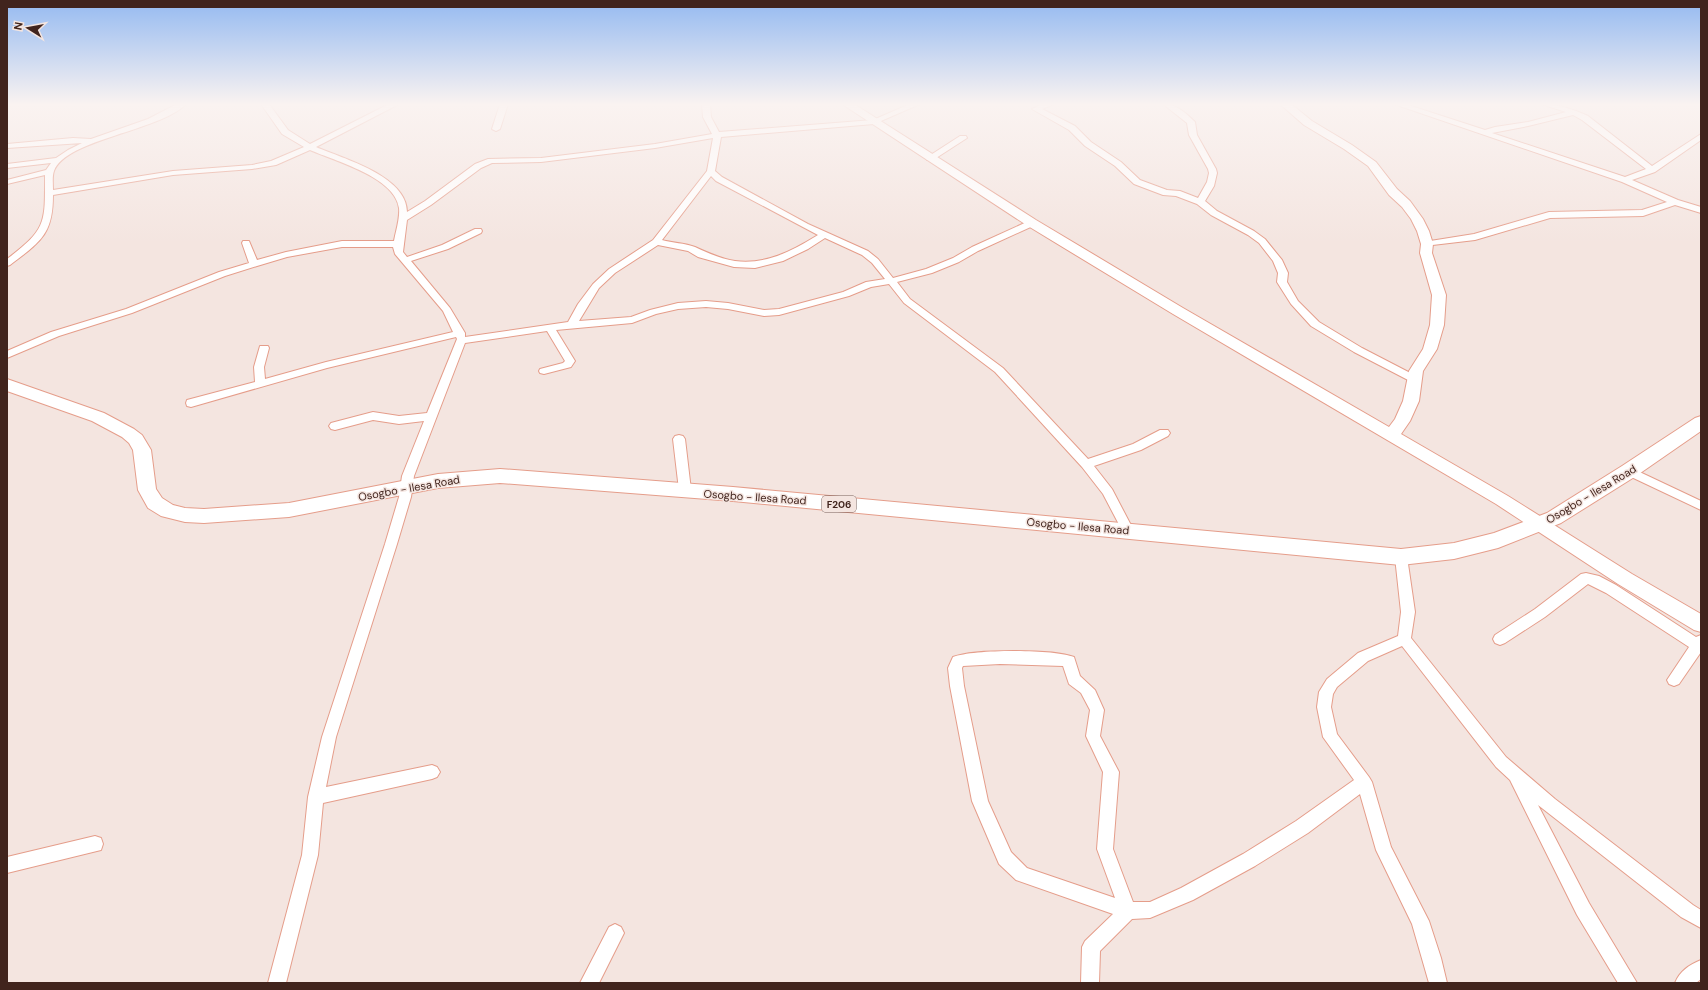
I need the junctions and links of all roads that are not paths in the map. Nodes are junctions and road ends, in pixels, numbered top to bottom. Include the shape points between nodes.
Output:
1 (74, 150) edge
2 (304, 150) edge
3 (315, 150) edge
4 (622, 150) edge
5 (714, 150) edge
6 (918, 150) edge
7 (943, 150) edge
8 (1097, 150) edge
9 (1201, 150) edge
10 (1354, 150) edge
11 (1536, 150) edge
12 (1627, 150) edge
13 (1681, 150) edge
14 (930, 158) junction
15 (57, 160) junction
16 (7, 166) edge
17 (1652, 170) junction
18 (711, 171) junction
19 (49, 172) junction
20 (1625, 180) junction
21 (7, 182) edge
22 (48, 194) junction
23 (1200, 202) junction
24 (1675, 202) junction
25 (1701, 210) edge
26 (402, 219) junction
27 (1032, 223) junction
28 (478, 231) dead end
29 (824, 235) junction
30 (656, 242) junction
31 (246, 243) dead end
32 (397, 244) junction
33 (1427, 244) junction
34 (406, 260) junction
35 (7, 262) edge
36 (254, 264) junction
37 (891, 281) junction
38 (572, 324) junction
39 (550, 328) junction
40 (461, 337) junction
41 (264, 348) dead end
42 (7, 355) edge
43 (544, 371) dead end
44 (1414, 379) junction
45 (260, 384) junction
46 (7, 385) edge
47 (192, 403) dead end
48 (431, 416) junction
49 (1701, 422) edge
50 (335, 426) dead end
51 (1164, 434) dead end
52 (1391, 435) junction
53 (679, 439) dead end
54 (1086, 464) junction
55 (1629, 471) junction
56 (407, 486) junction
57 (685, 490) junction
58 (1701, 506) edge
59 (1539, 525) junction
60 (1128, 531) junction
61 (1401, 557) junction
62 (1624, 579) junction
63 (1611, 589) junction
64 (1701, 624) edge
65 (1404, 639) junction
66 (1500, 639) dead end
67 (1700, 643) edge
68 (1674, 680) dead end
69 (432, 772) dead end
70 (1516, 774) junction
71 (1364, 782) junction
72 (316, 797) junction
73 (95, 844) dead end
74 (7, 865) edge
75 (1128, 911) junction
76 (1701, 919) edge
77 (615, 933) dead end
78 (1701, 969) edge
79 (277, 983) edge
80 (589, 983) edge
81 (1090, 983) edge
82 (1438, 983) edge
83 (1628, 983) edge
84 (1684, 983) edge

1 - 15 street
2 - 22 street via 273,163 252,167 173,173
3 - 26 street via 372,173 388,185 403,206
4 - 26 street via 541,160 483,163 428,204
5 - 18 street
6 - 14 main road
7 - 14 street
8 - 23 street via 1118,164 1137,182
9 - 23 street via 1214,174 1213,181
10 - 33 main road via 1372,164 1418,219
11 - 20 street
12 - 17 street
13 - 17 street
14 - 27 main road
15 - 16 street
15 - 19 street
17 - 20 street
18 - 29 street via 719,179
18 - 30 street
19 - 21 street
19 - 22 street
20 - 24 street
22 - 35 street via 47,221 42,232 32,244
23 - 44 street via 1214,214 1251,233 1262,242 1277,260 1283,273 1282,282 1294,302 1315,324
24 - 25 street
24 - 33 street via 1643,213 1549,215 1476,237
26 - 32 street
27 - 37 street via 974,249 956,260 929,271
27 - 52 main road
28 - 34 street via 445,247
29 - 30 street via 780,259 755,265 734,264 701,255 691,249
29 - 37 street via 865,253
30 - 38 street via 612,271 596,286
31 - 36 street
32 - 34 street via 398,252
32 - 36 street via 342,244
33 - 44 main road via 1426,253 1439,295 1437,325 1430,350 1416,371
34 - 40 street via 447,310
36 - 42 street via 130,311 55,334
37 - 38 street via 869,284 846,294 779,312 764,313 706,304 678,306 632,320
37 - 54 street via 907,301 999,370
38 - 39 street
39 - 40 street via 484,338
39 - 43 street via 570,361 567,365
40 - 45 street via 419,344
40 - 48 street
41 - 45 street via 259,367
44 - 52 main road via 1411,401 1402,421
45 - 47 street
46 - 56 main road, Osogbo - Ilesa Road / F206 via 98,417 136,439 142,450 148,490 155,503 168,511 204,516 262,513 290,510
48 - 50 street via 399,420 373,416
48 - 56 street via 408,476
49 - 55 main road, Osogbo - Ilesa Road / F206
51 - 54 street via 1136,447
52 - 59 main road via 1502,500
53 - 57 street
54 - 60 street via 1108,492
55 - 58 street
55 - 59 main road, Osogbo - Ilesa Road / F206
56 - 57 main road, Osogbo - Ilesa Road / F206 via 438,480 500,476
56 - 72 street via 389,551 329,737
57 - 60 main road, Osogbo - Ilesa Road / F206
59 - 61 main road, Osogbo - Ilesa Road / F206 via 1454,552
59 - 62 main road
60 - 61 main road, Osogbo - Ilesa Road / F206
61 - 65 street via 1408,612
62 - 63 street
62 - 64 main road
63 - 66 street via 1586,578
63 - 67 street
65 - 70 street via 1501,762
65 - 71 street via 1363,657 1332,683 1326,692 1324,707 1330,737
67 - 68 street
69 - 72 street
70 - 76 street via 1549,804 1619,859
70 - 83 street via 1556,858 1591,923
71 - 75 street via 1302,827 1187,894 1150,910
71 - 82 street via 1384,850 1420,921
72 - 79 street via 310,854
73 - 74 street
75 - 75 street via 1022,874 1005,858 980,801 957,686 955,668 958,661 1023,657 1069,661 1074,680 1090,694 1096,710 1093,736 1111,772 1105,849
75 - 81 street via 1091,947
77 - 80 street
78 - 84 street

